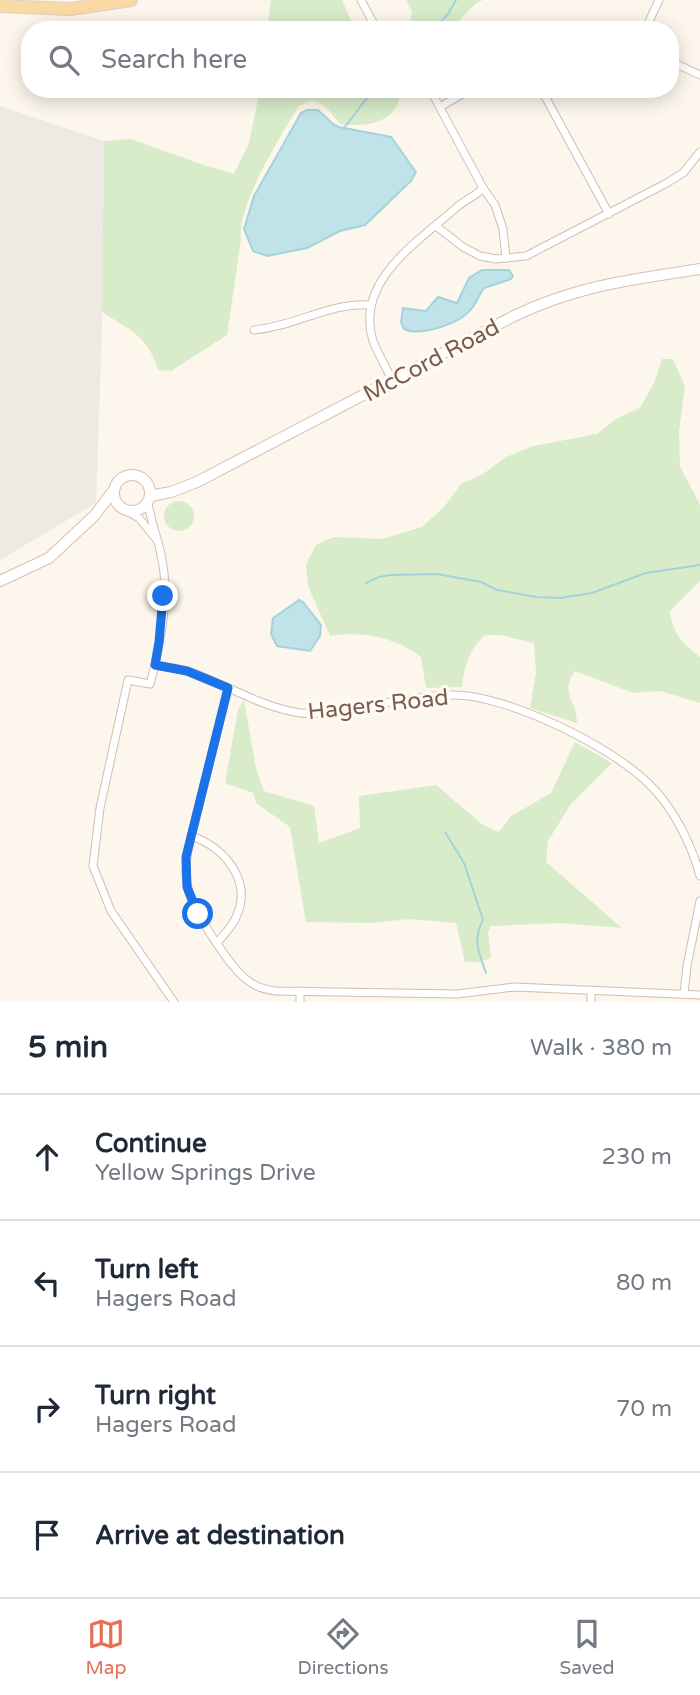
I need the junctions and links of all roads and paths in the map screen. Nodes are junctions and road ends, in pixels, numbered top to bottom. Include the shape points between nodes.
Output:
1 (131, 0) edge
2 (361, 0) edge
3 (659, 0) edge
4 (0, 6) edge
5 (372, 21) edge
6 (649, 21) edge
7 (679, 65) edge
8 (700, 75) edge
9 (435, 98) edge
10 (456, 98) edge
11 (546, 98) edge
12 (440, 107) junction
13 (700, 152) edge
14 (483, 188) junction
15 (610, 214) junction
16 (436, 226) junction
17 (506, 258) junction
18 (700, 269) edge
19 (371, 305) junction
20 (254, 330) dead end
21 (392, 380) junction
22 (148, 484) junction
23 (175, 489) junction
24 (113, 491) junction
25 (149, 498) junction
26 (123, 509) junction
27 (95, 515) junction
28 (156, 540) junction
29 (0, 581) edge
30 (155, 665) junction
31 (228, 688) junction
32 (191, 836) junction
33 (700, 876) edge
34 (700, 901) edge
35 (218, 942) junction
36 (591, 990) junction
37 (300, 991) junction
38 (418, 993) junction
39 (684, 994) junction
40 (700, 995) edge
41 (174, 1002) edge
42 (300, 1002) edge
43 (418, 1002) edge
44 (591, 1002) edge

1 - 4 main road via 71,9
2 - 5 street
3 - 6 street
7 - 8 street
9 - 12 street
10 - 12 street
11 - 15 street
12 - 14 street
13 - 15 street via 683,173
14 - 16 street
14 - 17 street via 500,218
15 - 17 street via 526,256
16 - 17 street via 480,256
16 - 19 street via 388,271
18 - 21 street, McCord Road via 608,283 552,299
19 - 20 street via 345,304 277,328
19 - 21 street via 373,341
21 - 23 street, McCord Road via 197,482
22 - 23 street, McCord Road
22 - 24 street, McCord Road via 140,475 127,475
22 - 25 street
23 - 25 street, McCord Road
24 - 26 street
24 - 27 street, McCord Road
25 - 26 street, McCord Road via 137,510
25 - 28 street
26 - 27 street, McCord Road
26 - 28 street via 139,517
27 - 29 street, McCord Road via 49,558
28 - 30 street via 163,567 163,596
30 - 31 street, Hagers Road via 187,671
30 - 41 street via 150,684 128,680 100,808 93,866 111,911
31 - 32 street
31 - 33 street, Hagers Road via 299,713 456,695 544,719 603,750 651,785 676,821
32 - 35 street via 187,887
32 - 35 street via 222,853 239,881 238,913
34 - 39 street
35 - 37 street via 249,982 270,990
36 - 38 street via 508,987
36 - 39 street
36 - 44 street
37 - 38 street
37 - 42 street
38 - 43 street
39 - 40 street

